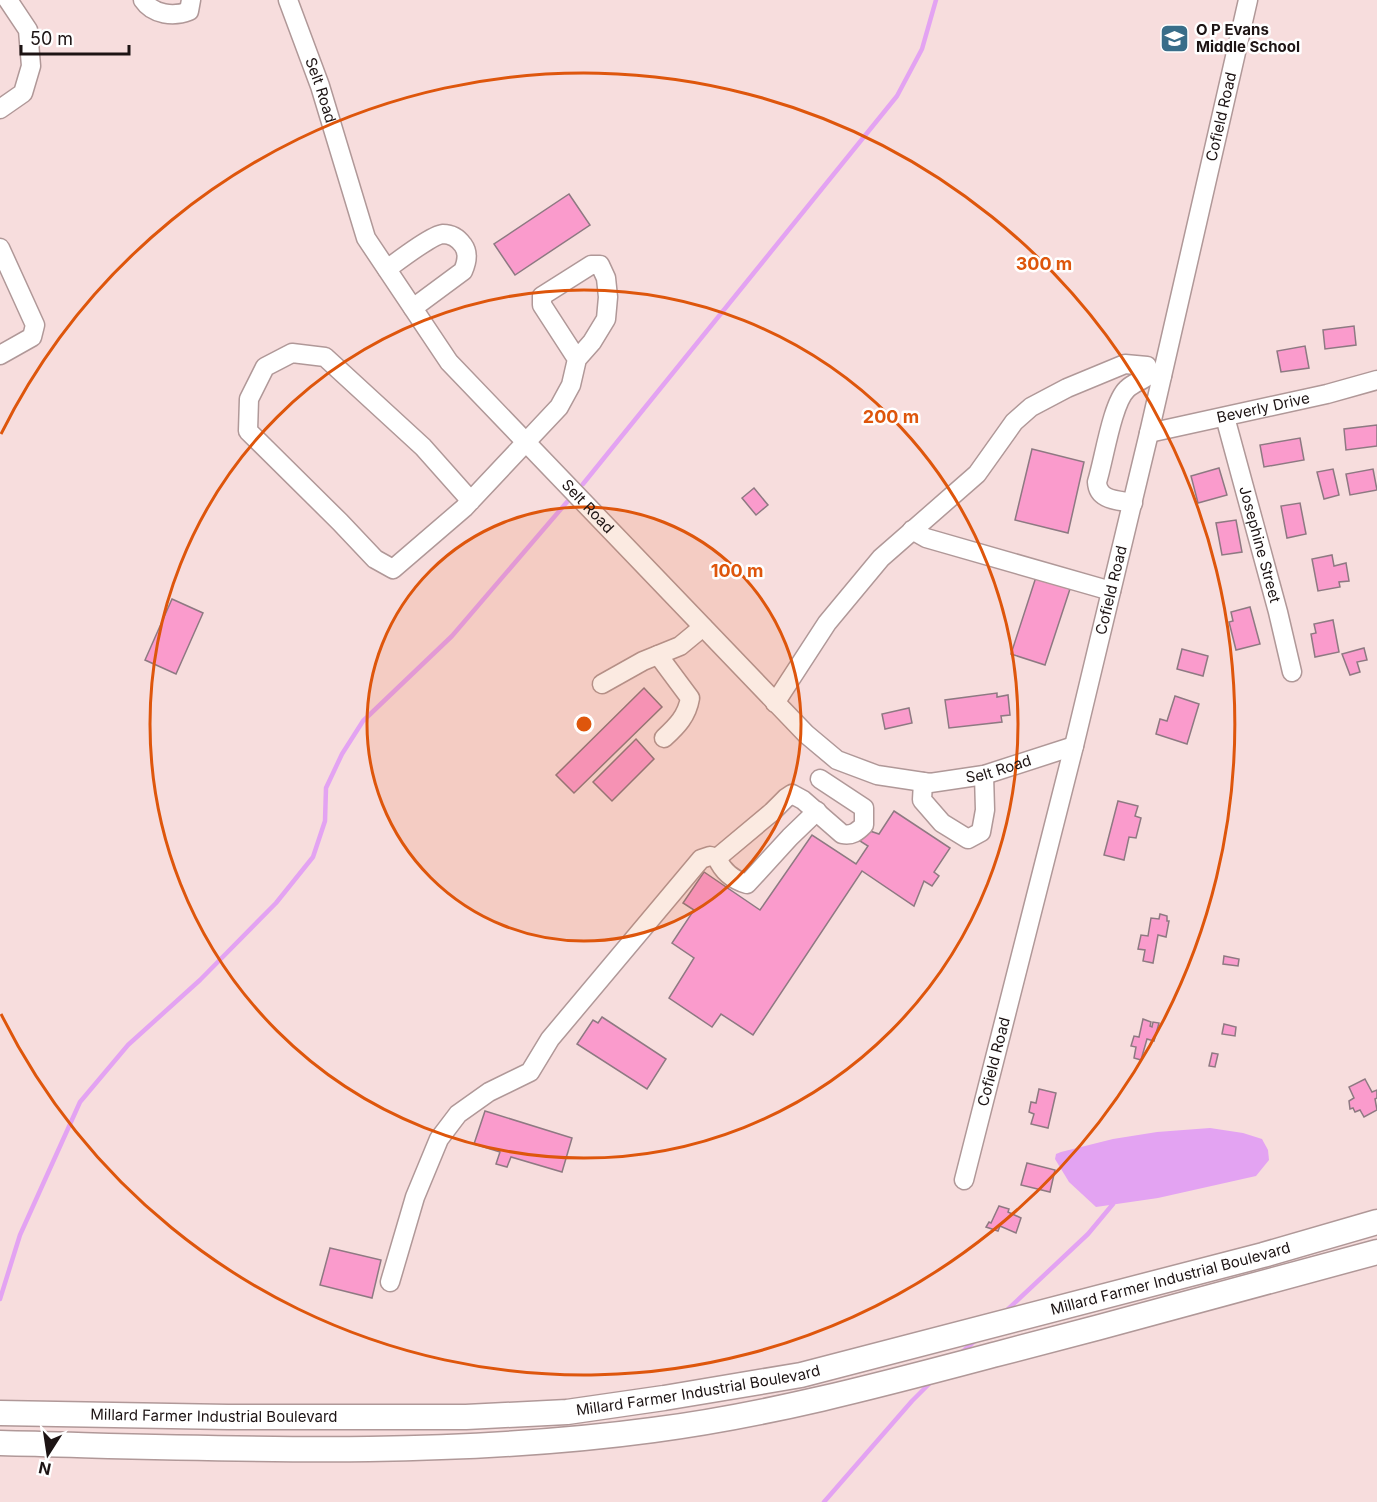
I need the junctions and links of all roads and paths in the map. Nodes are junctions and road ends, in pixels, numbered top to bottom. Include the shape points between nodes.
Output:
1 (8, 0) edge
2 (143, 0) edge
3 (191, 0) edge
4 (288, 0) edge
5 (1248, 0) edge
6 (0, 109) edge
7 (0, 248) edge
8 (387, 269) junction
9 (413, 308) junction
10 (2, 350) edge
11 (577, 359) junction
12 (1156, 375) junction
13 (1377, 380) edge
14 (1225, 417) junction
15 (1149, 433) junction
16 (526, 442) junction
17 (471, 501) junction
18 (1133, 503) junction
19 (912, 530) junction
20 (1111, 591) junction
21 (702, 627) junction
22 (658, 655) junction
23 (1292, 672) dead end
24 (602, 684) dead end
25 (775, 703) junction
26 (664, 738) dead end
27 (1074, 746) junction
28 (837, 760) junction
29 (984, 775) junction
30 (820, 779) junction
31 (923, 782) junction
32 (810, 806) junction
33 (717, 858) junction
34 (964, 1180) dead end
35 (1377, 1222) edge
36 (1377, 1252) edge
37 (390, 1282) dead end
38 (0, 1413) edge
39 (0, 1443) edge

1 - 6 street via 28,30 31,66 23,93
2 - 3 street via 155,11 180,14 189,11
4 - 8 street, Selt Road via 320,86 366,238
5 - 12 street, Cofield Road
7 - 10 street via 35,325 32,337
8 - 9 street, Selt Road
8 - 9 street via 442,234 456,236 465,247 467,262 463,271
9 - 16 street, Selt Road via 449,362
11 - 11 street via 606,319 606,278 600,265 591,264 542,296 542,305
11 - 16 street via 572,385 559,407
12 - 15 street, Cofield Road
12 - 18 street via 1126,390 1118,404 1097,482 1101,495
12 - 19 street via 1147,366 1125,364 1031,407 1007,431 977,474
13 - 14 street, Beverly Drive
14 - 15 street, Beverly Drive
14 - 23 street, Josephine Street
15 - 18 street, Cofield Road
16 - 17 street
16 - 21 street, Selt Road
17 - 17 street via 393,569 375,559 248,431 249,399 265,367 291,353 325,357 423,447
18 - 20 street, Cofield Road
19 - 20 street via 926,538
19 - 25 street via 881,558 827,623
20 - 27 street, Cofield Road
21 - 22 street via 680,646
21 - 25 street, Selt Road
22 - 24 street
22 - 26 street via 690,698 688,710
25 - 28 street, Selt Road
27 - 29 street, Selt Road
27 - 34 street, Cofield Road
28 - 30 street
28 - 31 street, Selt Road via 877,775
29 - 31 street, Selt Road
29 - 31 street via 981,832 968,839 942,823 922,800
30 - 32 street
30 - 32 street via 864,808 864,825 857,833 842,834
32 - 33 street via 792,794
32 - 33 street via 747,884 734,880
33 - 37 street via 701,859 688,873 556,1031 530,1072 489,1092 458,1114 439,1138 415,1197
35 - 38 main road, Millard Farmer Industrial Boulevard via 801,1375 578,1410 454,1417
36 - 39 main road, Millard Farmer Industrial Boulevard via 876,1386 656,1430 455,1448

